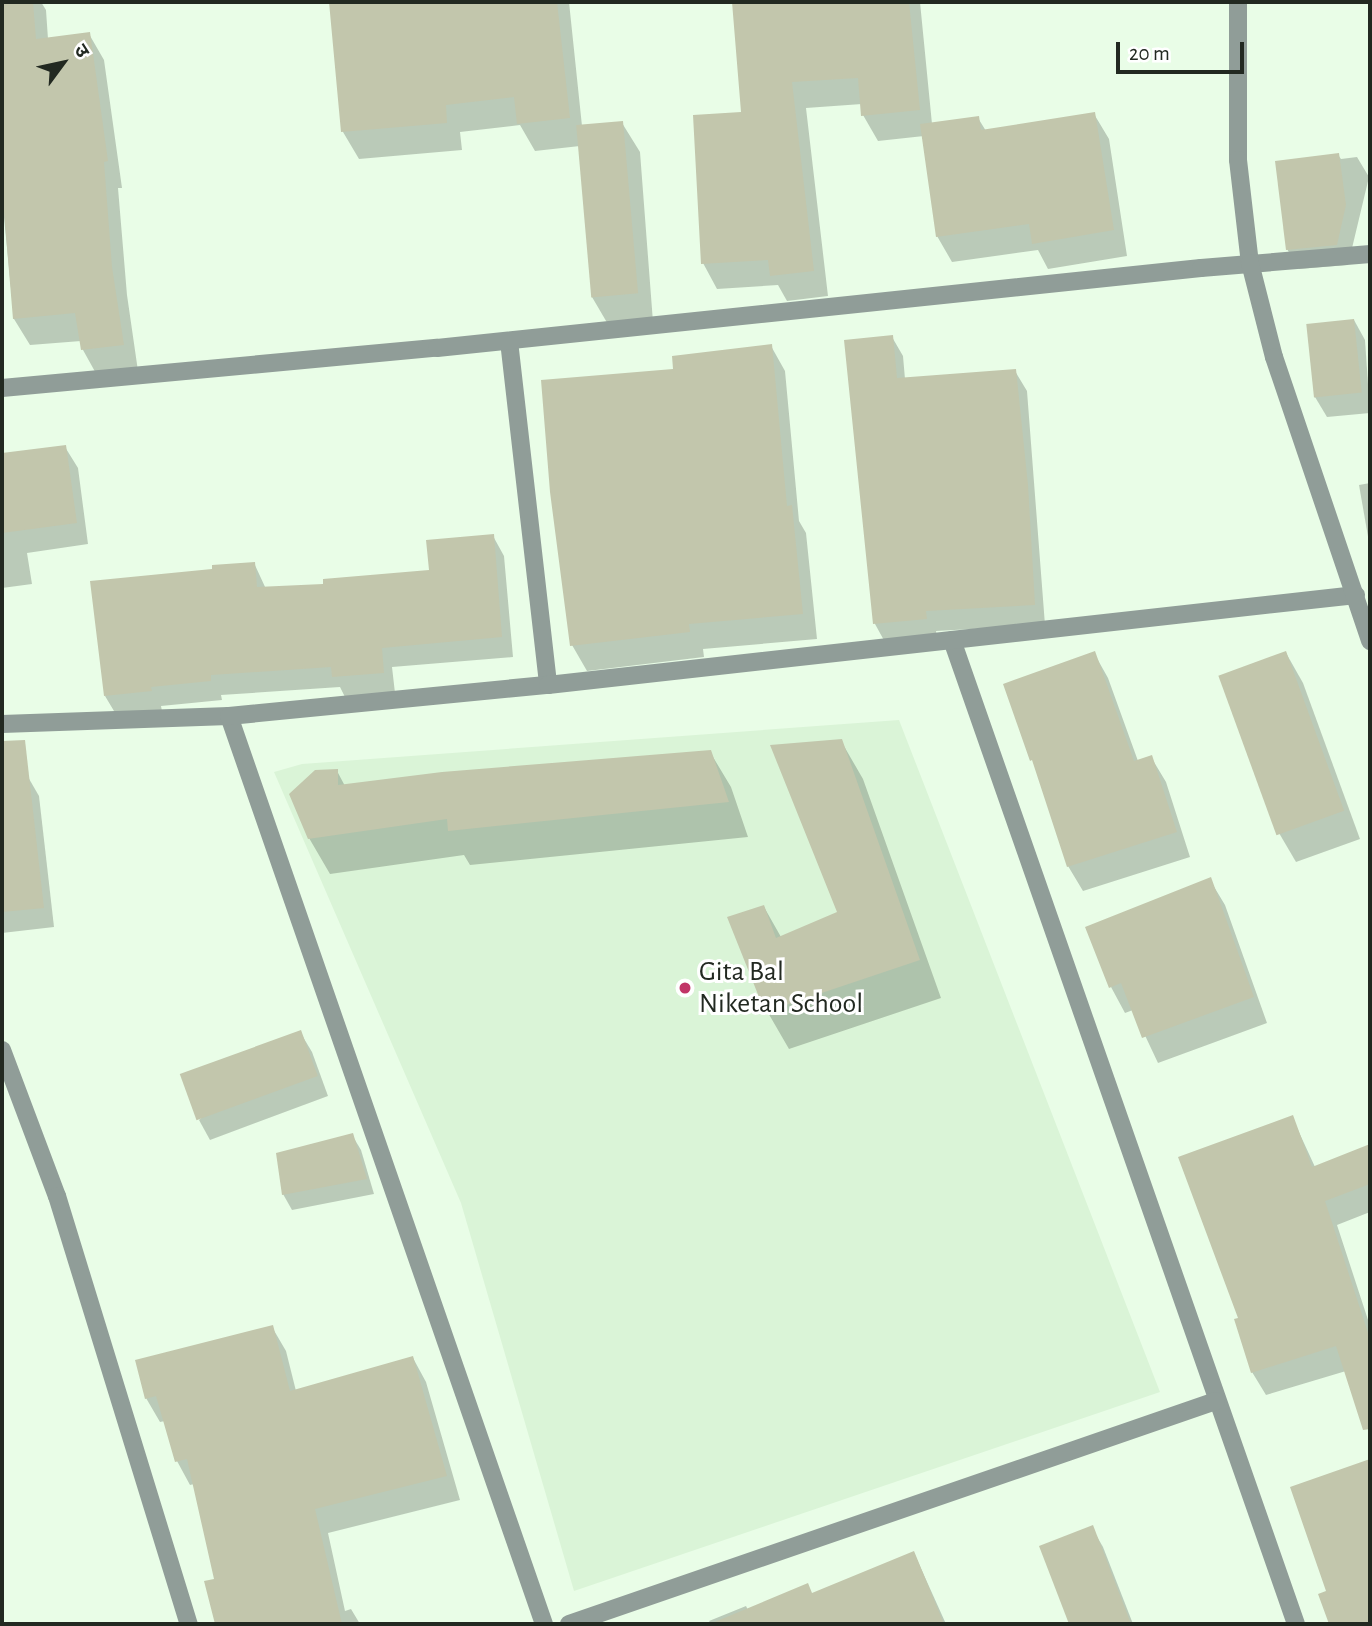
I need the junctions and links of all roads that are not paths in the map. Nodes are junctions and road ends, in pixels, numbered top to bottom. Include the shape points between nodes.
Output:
1 (1238, 2) edge
2 (1370, 254) edge
3 (1250, 263) junction
4 (509, 341) junction
5 (2, 388) edge
6 (1356, 595) junction
7 (1370, 638) edge
8 (952, 640) junction
9 (548, 685) junction
10 (229, 716) junction
11 (2, 724) edge
12 (2, 1050) edge
13 (1216, 1401) junction
14 (189, 1624) edge
15 (544, 1624) edge
16 (569, 1624) edge
17 (1296, 1624) edge

1 - 3 street via 1238,160
2 - 3 street
3 - 4 street
3 - 6 street via 1273,357
4 - 5 street
4 - 9 street
6 - 7 street
6 - 8 street
8 - 9 street
8 - 13 street
9 - 10 street
10 - 11 street
10 - 15 street
12 - 14 street via 57,1196
13 - 16 street
13 - 17 street

